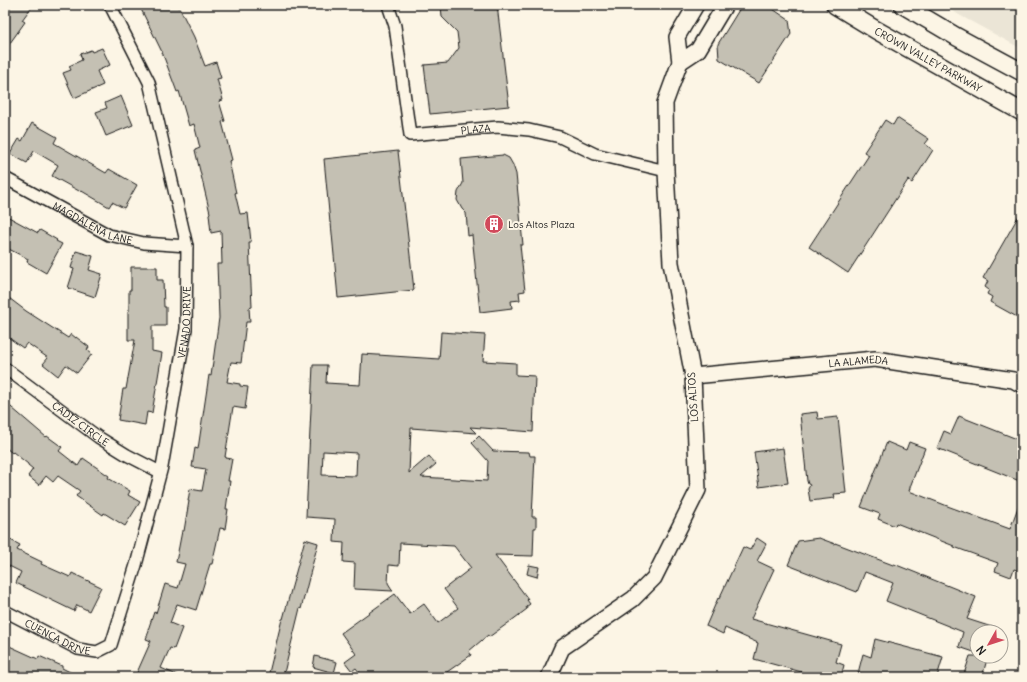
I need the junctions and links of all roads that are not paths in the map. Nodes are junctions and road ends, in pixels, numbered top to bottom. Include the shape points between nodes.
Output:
1 (110, 5) edge
2 (388, 5) edge
3 (696, 5) edge
4 (725, 5) edge
5 (835, 5) edge
6 (903, 5) edge
7 (680, 62) junction
8 (1022, 72) edge
9 (1022, 112) edge
10 (666, 171) junction
11 (5, 178) edge
12 (187, 246) junction
13 (5, 368) edge
14 (693, 376) junction
15 (1022, 385) edge
16 (160, 472) junction
17 (5, 611) edge
18 (111, 645) joint
19 (549, 677) edge

1 - 12 street, VENADO DRIVE via 149,82
2 - 10 street, PLAZA via 395,26 410,135 498,127 528,130 560,137 595,154
3 - 7 street, LOS ALTOS via 677,37
4 - 7 street via 698,50
5 - 9 main road, CROWN VALLEY PARKWAY
6 - 8 main road
7 - 10 street, LOS ALTOS via 665,103
10 - 14 street, LOS ALTOS via 671,263
11 - 12 street, MAGDALENA LANE via 109,235 144,243
12 - 16 street, VENADO DRIVE via 186,329
13 - 16 street, CADIZ CIRCLE via 98,437
14 - 15 street, LA ALAMEDA via 875,359 1013,380
14 - 19 street, LOS ALTOS via 698,490 654,578 633,599 562,648
16 - 18 street, VENADO DRIVE via 136,565
17 - 18 street, CUENCA DRIVE via 78,649 97,652

